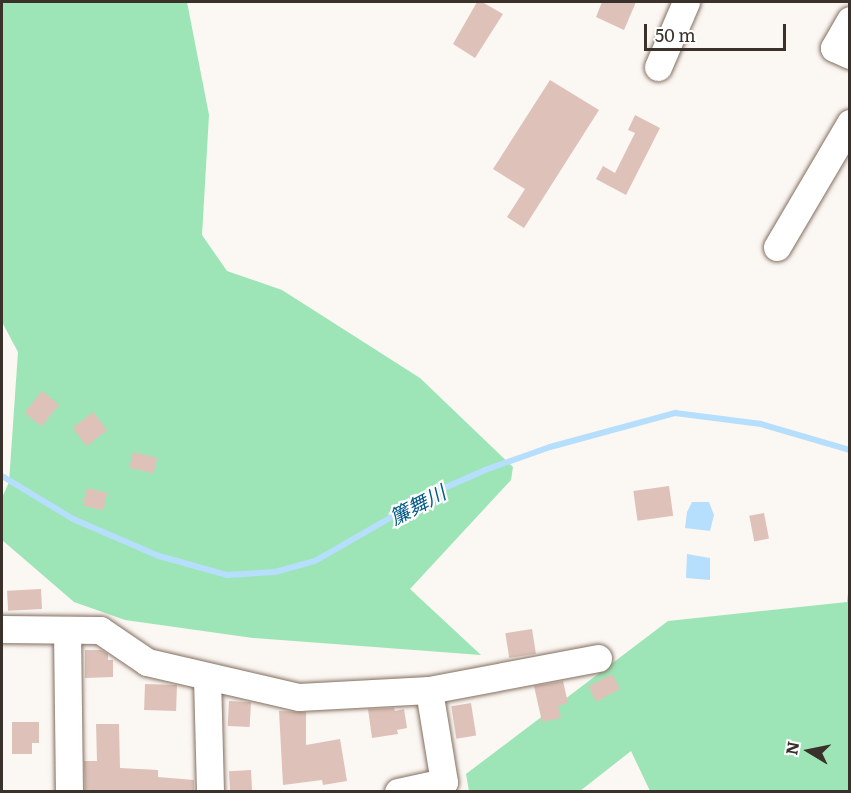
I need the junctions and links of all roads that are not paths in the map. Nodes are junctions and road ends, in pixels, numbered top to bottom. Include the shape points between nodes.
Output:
1 (686, 2) edge
2 (849, 20) edge
3 (849, 55) edge
4 (658, 67) dead end
5 (849, 123) edge
6 (777, 247) dead end
7 (2, 629) edge
8 (67, 630) junction
9 (598, 658) dead end
10 (207, 677) junction
11 (429, 690) junction
12 (69, 792) edge
13 (210, 792) edge
14 (398, 792) edge

1 - 4 street
2 - 3 street via 834,48
5 - 6 street
7 - 8 street
8 - 10 street via 100,630 147,662
8 - 12 street
9 - 11 street
10 - 11 street via 299,697
10 - 13 street
11 - 14 street via 444,782

